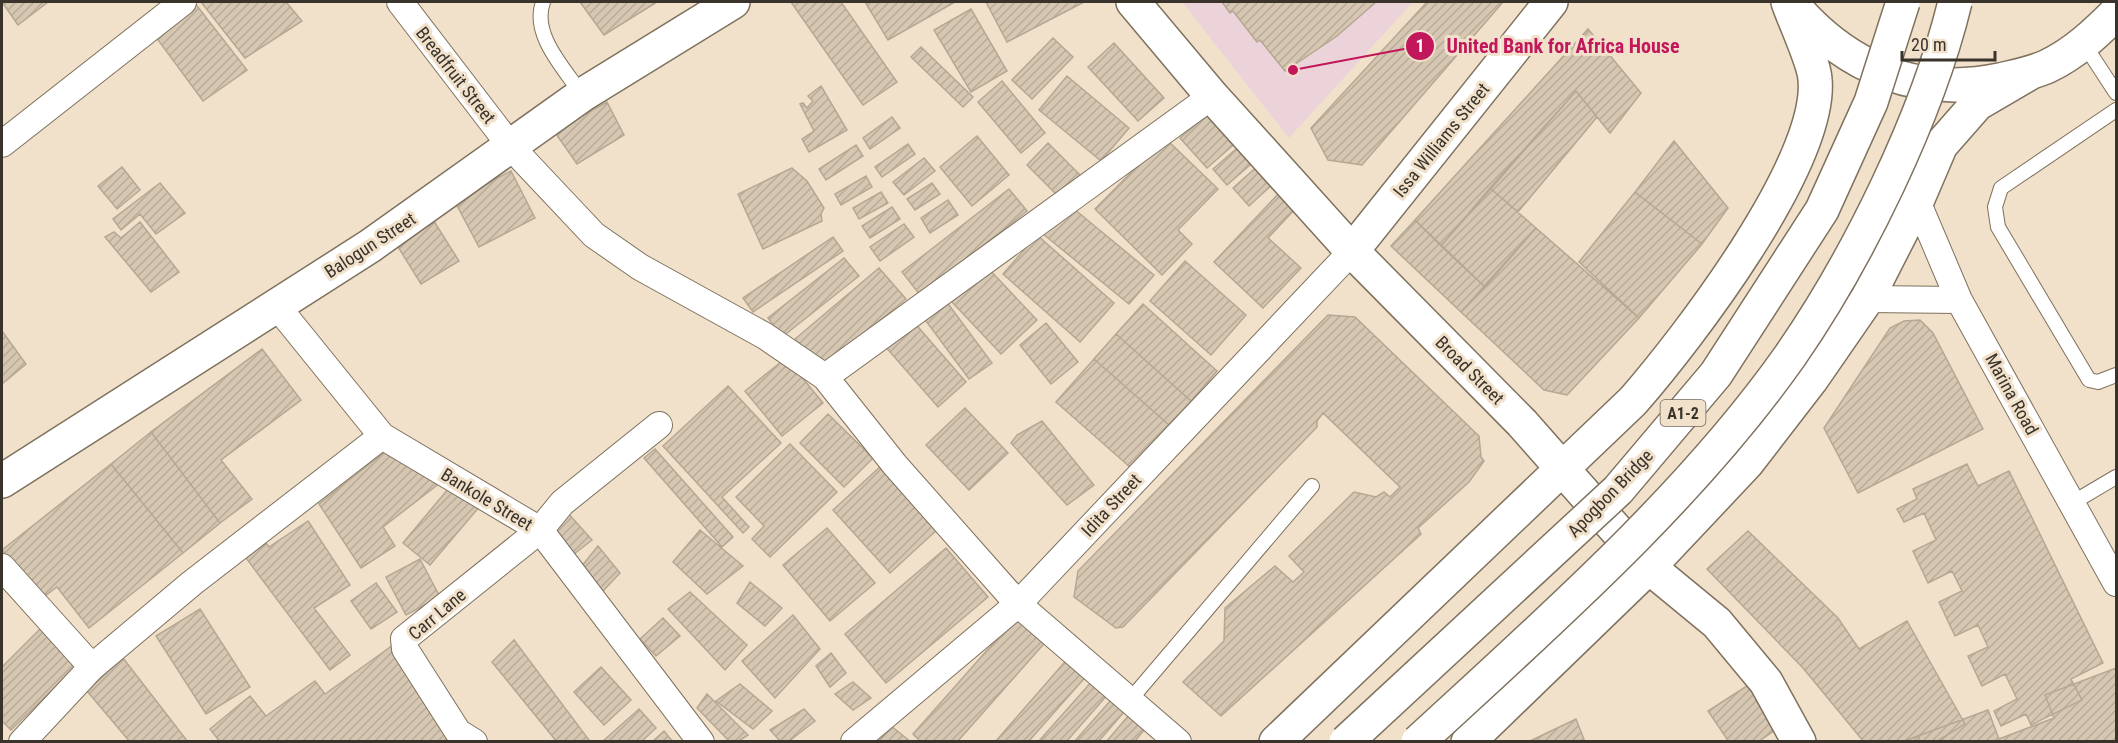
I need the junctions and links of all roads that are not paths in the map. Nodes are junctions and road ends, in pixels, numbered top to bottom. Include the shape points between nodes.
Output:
1 (183, 2) edge
2 (400, 2) edge
3 (543, 2) edge
4 (732, 2) edge
5 (1133, 2) edge
6 (1551, 2) edge
7 (1789, 2) edge
8 (1904, 2) edge
9 (1955, 2) edge
10 (2116, 13) edge
11 (2116, 30) edge
12 (2084, 44) junction
13 (2031, 73) junction
14 (2116, 93) edge
15 (582, 95) junction
16 (1212, 96) junction
17 (2116, 110) edge
18 (2, 144) edge
19 (512, 148) junction
20 (1917, 201) junction
21 (1352, 251) junction
22 (1867, 299) junction
23 (1959, 300) junction
24 (276, 305) junction
25 (2116, 375) edge
26 (825, 377) junction
27 (659, 424) dead end
28 (382, 436) junction
29 (1561, 470) junction
30 (2116, 477) edge
31 (2, 481) edge
32 (1312, 486) dead end
33 (2072, 503) junction
34 (540, 531) junction
35 (2, 567) edge
36 (1649, 567) junction
37 (2116, 583) edge
38 (1018, 604) junction
39 (92, 667) junction
40 (1130, 700) junction
41 (22, 741) edge
42 (473, 741) edge
43 (701, 741) edge
44 (854, 741) edge
45 (1178, 741) edge
46 (1276, 741) edge
47 (1346, 741) edge
48 (1418, 741) edge
49 (1468, 741) edge
50 (1799, 741) edge

1 - 18 street
2 - 19 street, Breadfruit Street
3 - 15 lane via 539,13 544,39
4 - 15 main road, Balogun Street
5 - 16 main road, Broad Street
6 - 21 main road, Issa Williams Street
7 - 13 main road via 1822,36 1854,58 1892,75 1936,86 1963,86
7 - 29 main road via 1815,77 1815,107 1805,139 1771,209 1676,353 1634,401
8 - 47 main road, Apogbon Bridge / A1-2, bridge via 1871,102 1822,210 1716,374 1618,490
9 - 48 main road, A1-2, bridge via 1915,121 1883,194 1790,356 1716,449 1601,572
10 - 12 main road
11 - 12 main road
12 - 13 main road
12 - 14 lane
13 - 20 main road via 1977,104 1941,145
15 - 19 main road, Balogun Street
16 - 21 main road, Broad Street
16 - 26 street
17 - 25 lane via 2001,188 1995,207 1998,227 2089,380 2098,382
19 - 24 main road, Balogun Street
19 - 26 street, Breadfruit Street via 594,235 640,267 765,336
20 - 22 main road
20 - 23 street, Marina Road
21 - 29 main road, Broad Street via 1522,423
21 - 38 street, Idita Street
22 - 23 street
22 - 36 main road via 1747,463
23 - 33 street, Marina Road
24 - 28 street, Bankole Street
24 - 31 main road, Balogun Street
26 - 38 street, Breadfruit Street via 895,465
27 - 34 street via 562,503
28 - 34 street, Bankole Street
28 - 39 street via 192,583
29 - 36 main road, Broad Street
29 - 46 main road
30 - 33 lane
32 - 40 lane
33 - 37 street, Marina Road
34 - 42 street, Carr Lane via 404,639 405,649 458,732
34 - 43 street, Bankole Street
35 - 39 street
36 - 49 main road
36 - 50 main road, Broad Street via 1716,623 1766,682
38 - 40 street, Breadfruit Street
38 - 44 street, Idita Street
39 - 41 street
40 - 45 street, Breadfruit Street

